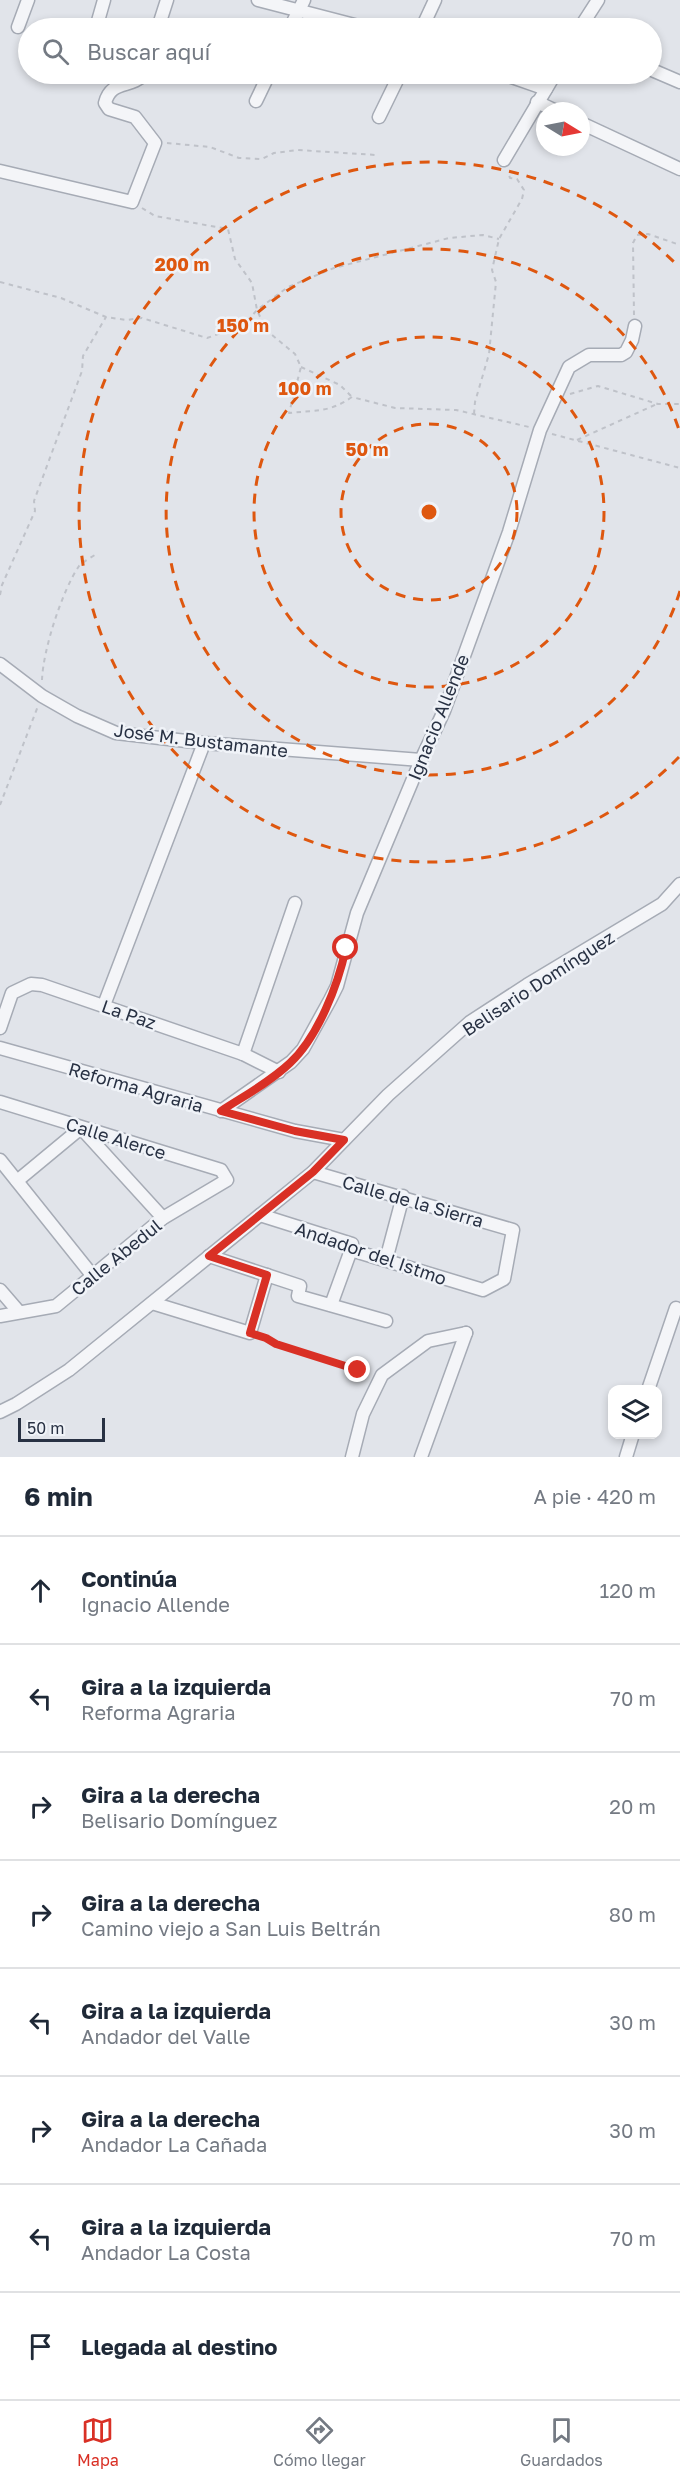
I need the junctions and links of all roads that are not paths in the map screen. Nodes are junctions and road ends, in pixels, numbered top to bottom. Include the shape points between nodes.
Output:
1 (28, 0) edge
2 (104, 0) edge
3 (167, 0) edge
4 (258, 0) edge
5 (435, 0) edge
6 (598, 0) edge
7 (301, 5) edge
8 (21, 18) edge
9 (99, 18) edge
10 (161, 18) edge
11 (338, 18) edge
12 (427, 18) edge
13 (586, 18) edge
14 (662, 75) edge
15 (680, 82) edge
16 (127, 84) edge
17 (264, 84) edge
18 (395, 84) edge
19 (532, 84) edge
20 (549, 84) edge
21 (546, 89) junction
22 (256, 101) dead end
23 (537, 102) edge
24 (536, 104) edge
25 (379, 117) dead end
26 (590, 127) edge
27 (504, 160) road end
28 (680, 169) edge
29 (0, 171) edge
30 (635, 326) road end
31 (0, 664) edge
32 (204, 744) junction
33 (421, 760) junction
34 (680, 884) edge
35 (295, 903) dead end
36 (104, 1005) junction
37 (0, 1028) edge
38 (0, 1048) edge
39 (243, 1054) junction
40 (279, 1072) junction
41 (0, 1102) edge
42 (221, 1111) junction
43 (81, 1128) junction
44 (344, 1140) junction
45 (0, 1160) edge
46 (313, 1172) junction
47 (227, 1180) joint
48 (16, 1181) junction
49 (403, 1196) junction
50 (260, 1215) junction
51 (163, 1218) junction
52 (351, 1250) junction
53 (209, 1256) junction
54 (386, 1260) junction
55 (92, 1275) junction
56 (267, 1275) junction
57 (0, 1290) edge
58 (483, 1290) joint
59 (152, 1303) junction
60 (331, 1305) junction
61 (676, 1308) dead end
62 (20, 1312) junction
63 (0, 1316) edge
64 (386, 1321) dead end
65 (649, 1385) edge
66 (0, 1412) edge
67 (631, 1439) edge
68 (352, 1457) edge
69 (421, 1457) edge
70 (626, 1457) edge

1 - 8 street
2 - 9 street
3 - 10 street
4 - 7 street
5 - 12 street
6 - 13 street
7 - 11 street
14 - 15 street
16 - 29 street via 108,93 105,103 109,109 135,117 155,143 132,202
17 - 22 street
18 - 25 street
19 - 21 street
20 - 21 street
21 - 23 street
24 - 27 street
26 - 28 street
30 - 33 street, Ignacio Allende via 626,352 589,355 569,368 540,430 509,532 444,711
31 - 32 street, José M. Bustamante via 42,696 116,733
32 - 33 street, José M. Bustamante
32 - 36 street
33 - 40 street, Ignacio Allende via 357,913 337,986 303,1049
34 - 44 street, Belisario Domínguez via 662,904 470,1022
35 - 39 street
36 - 37 street, La Paz via 31,984 12,993
36 - 39 street, La Paz
38 - 42 street, Reforma Agraria
39 - 40 street, La Paz
40 - 42 street, Ignacio Allende
41 - 43 street, Calle Alerce
42 - 44 street, Reforma Agraria
43 - 47 street, Calle Alerce via 221,1170
43 - 48 street
43 - 51 street
44 - 46 street, Belisario Domínguez
45 - 48 street
46 - 49 street, Calle de la Sierra
46 - 50 street, Belisario Domínguez
47 - 51 street, Calle Abedul
48 - 55 street
49 - 54 street
49 - 58 street, Calle de la Sierra via 513,1230 504,1279
50 - 52 street, Andador del Istmo via 352,1244
50 - 53 street, Belisario Domínguez
51 - 55 street, Calle Abedul
52 - 54 street, Andador del Istmo
52 - 60 street
53 - 56 street
53 - 59 street, Belisario Domínguez
54 - 58 street, Andador del Istmo
55 - 62 street, Calle Abedul via 56,1306
56 - 59 street via 250,1333
56 - 60 street via 300,1286 298,1296
57 - 62 street
59 - 66 street, Belisario Domínguez via 69,1370
60 - 64 street
61 - 65 street
62 - 63 street, Calle Abedul
67 - 70 street
68 - 69 street via 363,1414 382,1375 428,1341 466,1333

